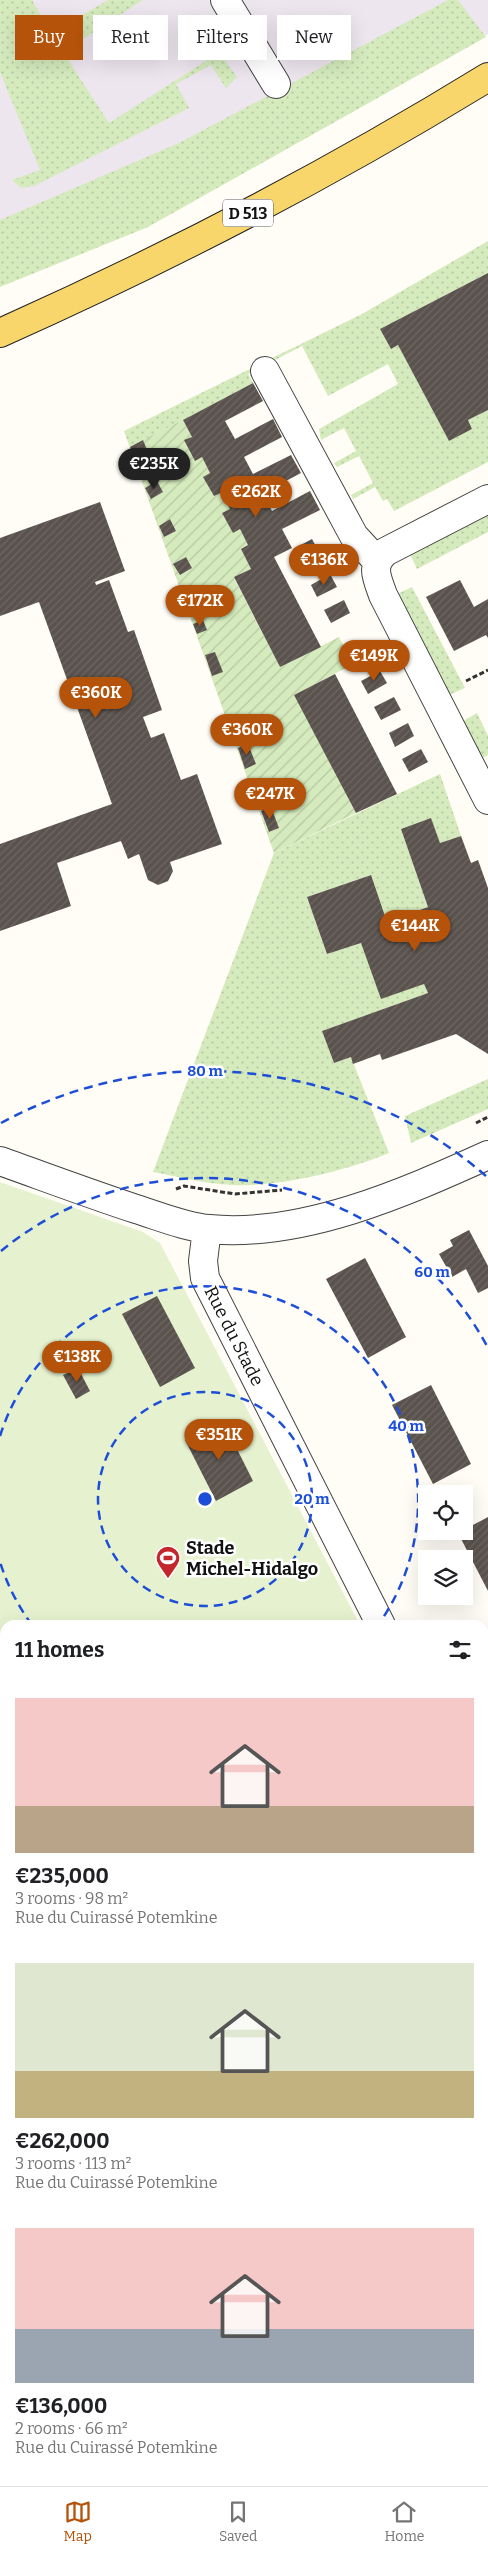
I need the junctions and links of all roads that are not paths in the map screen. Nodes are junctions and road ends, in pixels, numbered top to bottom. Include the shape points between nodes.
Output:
1 (225, 0) edge
2 (488, 78) edge
3 (276, 84) dead end
4 (0, 333) edge
5 (265, 371) dead end
6 (488, 498) edge
7 (377, 561) junction
8 (488, 800) edge
9 (488, 1155) edge
10 (0, 1161) edge
11 (207, 1229) junction
12 (378, 1620) edge

1 - 3 street
2 - 4 main road, D 513 via 261,206 109,284
5 - 7 street via 354,536
6 - 7 street via 385,552
7 - 8 street via 375,571 383,595
9 - 11 street via 415,1188 367,1205 269,1228 247,1231
10 - 11 street via 138,1209
11 - 12 street, Rue du Stade via 203,1261 205,1278

